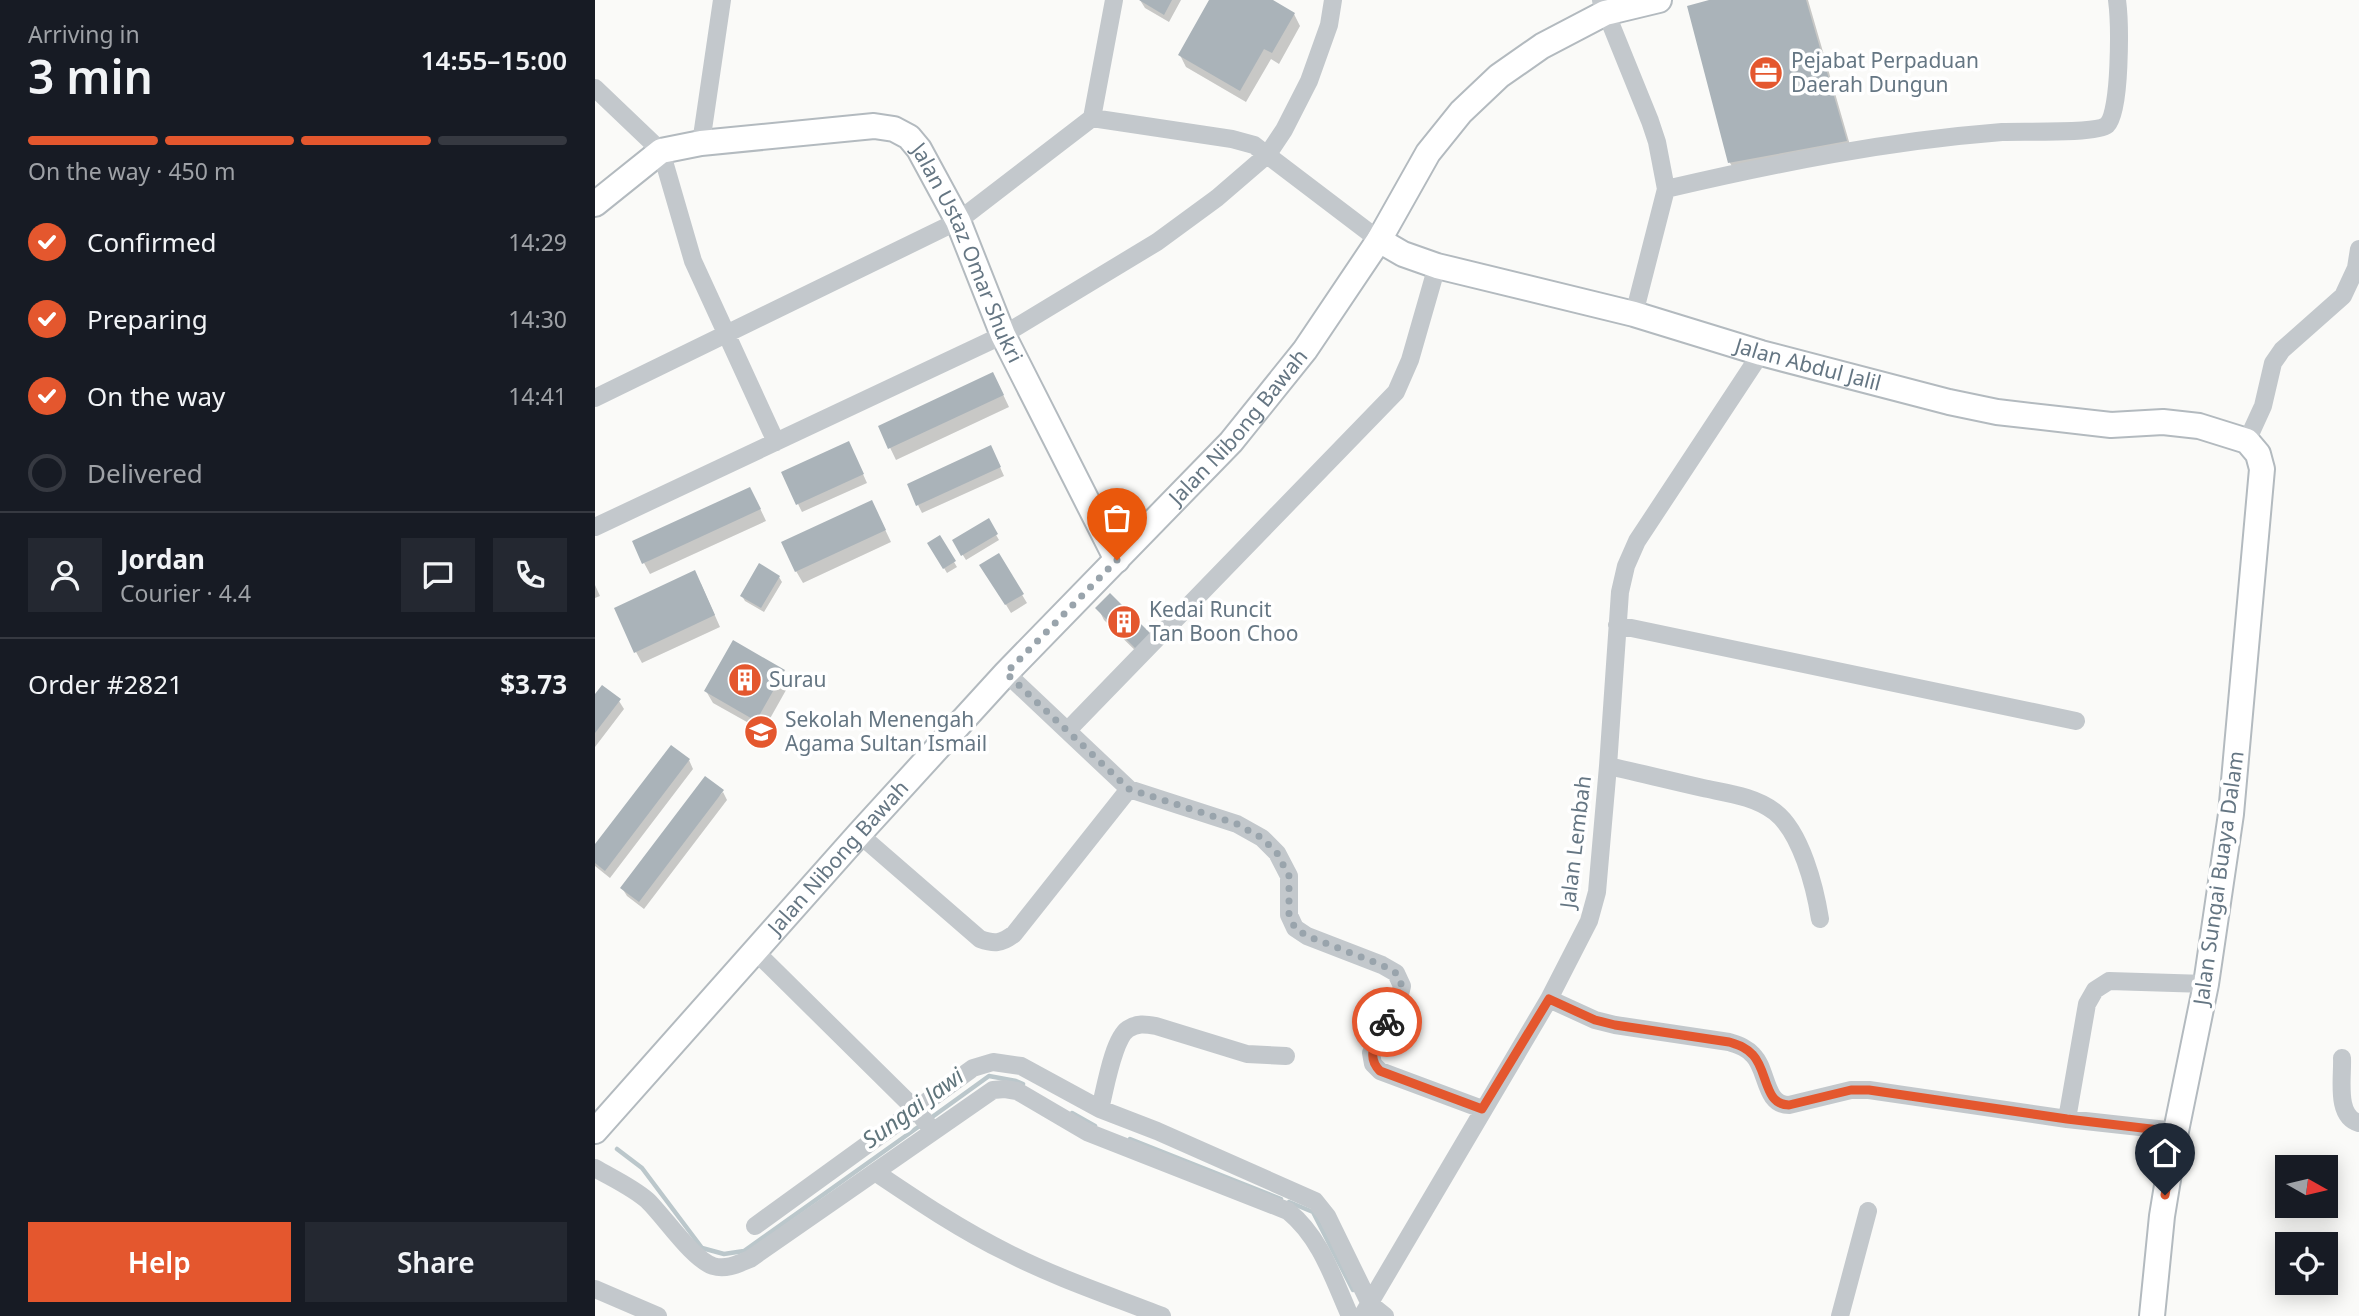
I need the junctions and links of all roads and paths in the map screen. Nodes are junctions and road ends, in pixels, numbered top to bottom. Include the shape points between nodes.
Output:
1 (722, 0) edge
2 (1114, 0) edge
3 (1333, 0) edge
4 (1659, 0) edge
5 (2117, 0) edge
6 (1603, 7) edge
7 (595, 88) edge
8 (1092, 118) junction
9 (701, 143) junction
10 (661, 152) junction
11 (1268, 154) junction
12 (1666, 189) junction
13 (595, 204) edge
14 (958, 220) junction
15 (1379, 240) junction
16 (2359, 249) edge
17 (1437, 266) junction
18 (1633, 314) junction
19 (727, 335) junction
20 (1003, 335) junction
21 (1761, 353) junction
22 (595, 398) edge
23 (2247, 441) junction
24 (776, 442) junction
25 (595, 527) edge
26 (1117, 560) junction
27 (1617, 625) junction
28 (1006, 673) junction
29 (2076, 721) dead end
30 (1068, 730) junction
31 (1608, 766) junction
32 (1129, 789) junction
33 (859, 834) junction
34 (1821, 919) dead end
35 (755, 951) junction
36 (2206, 985) junction
37 (1549, 999) junction
38 (1286, 1056) dead end
39 (2342, 1058) dead end
40 (1100, 1109) junction
41 (1482, 1109) junction
42 (2067, 1119) junction
43 (925, 1121) junction
44 (2359, 1123) edge
45 (595, 1131) edge
46 (2176, 1132) junction
47 (595, 1168) edge
48 (875, 1172) junction
49 (1868, 1211) dead end
50 (755, 1226) dead end
51 (595, 1289) edge
52 (1366, 1310) edge
53 (658, 1316) edge
54 (1162, 1316) edge
55 (1350, 1316) edge
56 (1385, 1316) edge
57 (1840, 1316) edge
58 (2152, 1316) edge

1 - 9 street
2 - 8 street
3 - 11 street via 1310,80
4 - 6 street, Jalan Nibong Bawah
5 - 12 street via 2117,90 2113,117 2105,127 2092,131 2025,130 1867,147
6 - 12 street via 1650,121
6 - 15 street, Jalan Nibong Bawah via 1499,76 1461,112 1428,153
7 - 10 street
8 - 11 street via 1232,139
8 - 14 street
9 - 10 street, Jalan Ustaz Omar Shukri
9 - 14 street, Jalan Ustaz Omar Shukri via 851,127 894,129 919,149
10 - 13 street, Jalan Ustaz Omar Shukri
10 - 19 street via 693,261
11 - 15 street
11 - 20 street via 1157,242
12 - 18 street
14 - 19 street
14 - 20 street, Jalan Ustaz Omar Shukri
15 - 17 street, Jalan Abdul Jalil
15 - 26 street, Jalan Nibong Bawah via 1265,401
16 - 23 street via 2343,296 2273,363 2263,406
17 - 18 street, Jalan Abdul Jalil
17 - 30 street via 1396,392
18 - 21 street, Jalan Abdul Jalil
19 - 22 street
19 - 24 street
20 - 24 street
20 - 26 street, Jalan Ustaz Omar Shukri
21 - 23 street, Jalan Abdul Jalil via 1997,412 2111,425 2162,422 2199,426
21 - 27 street, Jalan Lembah via 1637,541 1626,566
23 - 36 street, Jalan Sungai Buaya Dalam via 2258,454 2262,469 2234,789
24 - 25 street
26 - 28 street, Jalan Nibong Bawah
27 - 29 street
27 - 31 street, Jalan Lembah
28 - 30 street
28 - 33 street, Jalan Nibong Bawah
30 - 32 street
31 - 34 street via 1759,802 1775,812 1787,825 1814,883
31 - 37 street, Jalan Lembah via 1597,892 1589,921
32 - 33 street via 1004,942 979,939
32 - 41 street via 1237,824 1262,838 1277,853 1289,876 1289,915 1295,928 1396,973 1402,986 1398,1002 1371,1053 1373,1064 1380,1071
33 - 35 street, Jalan Nibong Bawah
35 - 43 street
35 - 45 street, Jalan Nibong Bawah
36 - 42 street via 2109,981 2095,990 2087,1004
36 - 46 street, Jalan Sungai Buaya Dalam
37 - 41 street, Jalan Lembah
37 - 42 street via 1615,1025 1744,1047 1755,1057 1772,1097 1781,1105 1869,1090
38 - 40 street via 1247,1054 1140,1024 1118,1039
39 - 44 street via 2344,1112
40 - 43 street via 1021,1066 993,1062 973,1068
40 - 52 street via 1315,1201 1327,1216
41 - 52 street, Jalan Lembah
42 - 46 street
43 - 48 street
43 - 50 street
43 - 55 street via 993,1090 1017,1091 1087,1132 1288,1211 1317,1242
46 - 58 street, Jalan Sungai Buaya Dalam
47 - 48 street via 643,1197 697,1256 713,1266 730,1267 750,1259
48 - 54 street via 1009,1254
49 - 57 street
51 - 53 street
52 - 56 street

